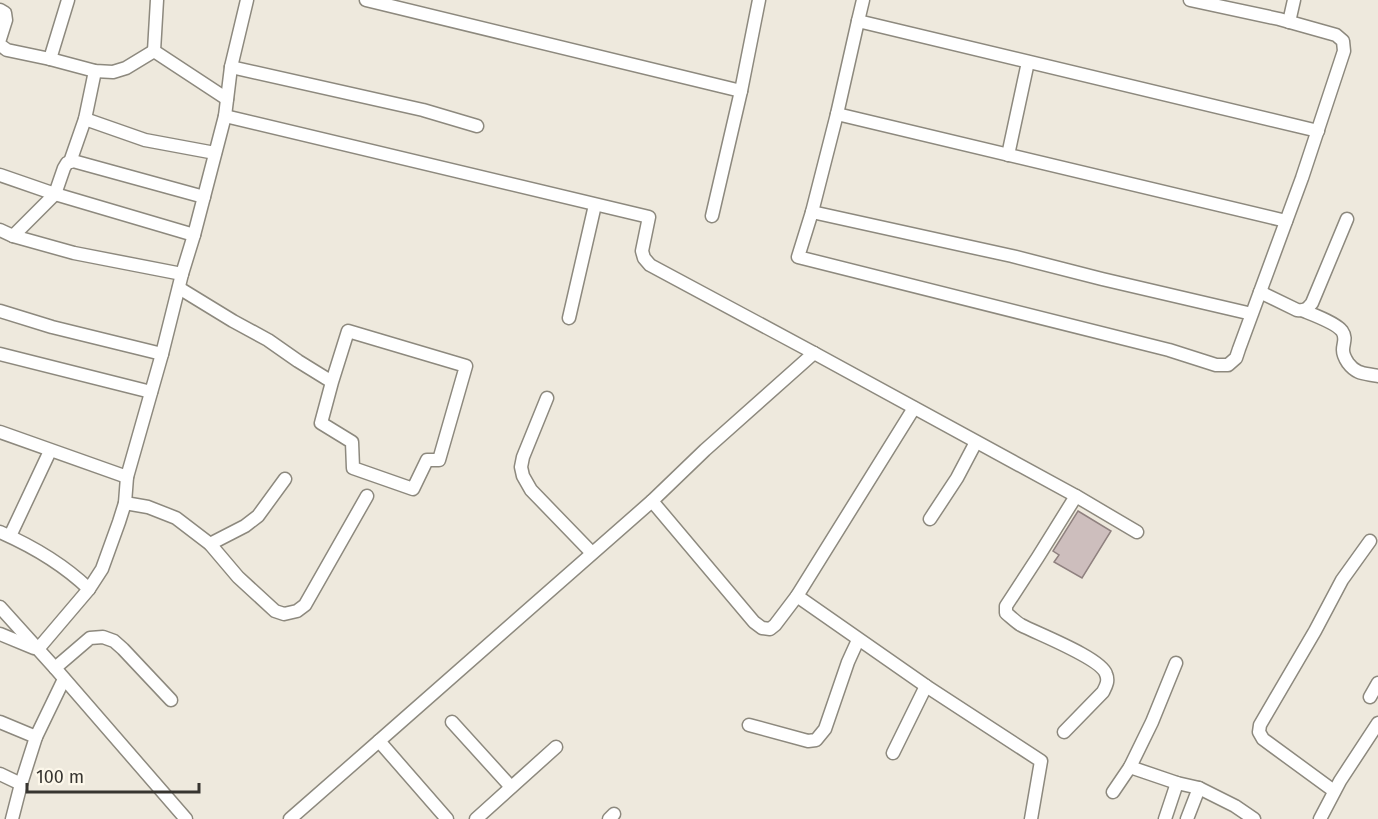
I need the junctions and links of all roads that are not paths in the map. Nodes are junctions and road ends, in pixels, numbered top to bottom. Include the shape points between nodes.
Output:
1 (68, 0) edge
2 (157, 0) edge
3 (247, 0) edge
4 (366, 0) edge
5 (863, 0) edge
6 (1190, 0) edge
7 (1294, 0) edge
8 (755, 1) edge
9 (0, 10) edge
10 (858, 21) junction
11 (1289, 22) junction
12 (0, 39) edge
13 (0, 45) edge
14 (154, 51) junction
15 (50, 59) junction
16 (1028, 62) junction
17 (231, 67) junction
18 (95, 71) junction
19 (741, 91) junction
20 (227, 99) junction
21 (837, 114) junction
22 (225, 116) junction
23 (85, 119) junction
24 (477, 126) dead end
25 (1318, 131) junction
26 (215, 153) junction
27 (1008, 155) junction
28 (70, 162) junction
29 (0, 175) edge
30 (55, 194) junction
31 (204, 197) junction
32 (595, 205) junction
33 (812, 212) junction
34 (712, 216) dead end
35 (1347, 219) dead end
36 (1286, 221) junction
37 (0, 230) edge
38 (194, 235) junction
39 (14, 236) junction
40 (182, 274) junction
41 (179, 288) junction
42 (1260, 292) junction
43 (0, 311) edge
44 (1304, 311) junction
45 (1252, 314) junction
46 (569, 318) dead end
47 (814, 353) junction
48 (0, 354) edge
49 (162, 354) junction
50 (1378, 376) edge
51 (332, 382) junction
52 (151, 392) junction
53 (547, 398) dead end
54 (914, 408) junction
55 (0, 432) edge
56 (976, 442) junction
57 (50, 451) junction
58 (128, 477) junction
59 (285, 479) dead end
60 (367, 496) dead end
61 (1076, 496) junction
62 (651, 501) junction
63 (125, 503) junction
64 (930, 519) dead end
65 (1137, 532) dead end
66 (5, 534) edge
67 (1370, 541) dead end
68 (210, 544) junction
69 (592, 553) junction
70 (89, 589) junction
71 (797, 596) junction
72 (0, 607) edge
73 (0, 634) edge
74 (858, 640) junction
75 (38, 649) junction
76 (1176, 663) dead end
77 (55, 668) junction
78 (64, 679) junction
79 (1378, 683) edge
80 (926, 686) junction
81 (1370, 697) dead end
82 (171, 700) dead end
83 (0, 722) edge
84 (452, 722) dead end
85 (1378, 723) edge
86 (749, 725) dead end
87 (1064, 732) dead end
88 (36, 737) junction
89 (379, 741) junction
90 (556, 747) dead end
91 (893, 753) dead end
92 (1130, 767) junction
93 (0, 774) edge
94 (1177, 783) junction
95 (21, 784) junction
96 (511, 787) junction
97 (1199, 788) junction
98 (1334, 791) junction
99 (1113, 792) dead end
100 (12, 819) edge
101 (186, 819) edge
102 (290, 819) edge
103 (447, 819) edge
104 (476, 819) edge
105 (1031, 819) edge
106 (1165, 819) edge
107 (1187, 819) edge
108 (1254, 819) edge
109 (1320, 819) edge

1 - 15 street
2 - 14 street
3 - 17 street
4 - 19 street
5 - 10 street
6 - 11 street
7 - 11 street
8 - 19 street
9 - 12 street via 6,20
10 - 16 street
10 - 21 street
11 - 25 street via 1335,34 1343,41 1344,51
13 - 15 street
14 - 18 street via 126,68
14 - 20 street
15 - 18 street
16 - 25 street
16 - 27 street
17 - 20 street
17 - 24 street
18 - 23 street
19 - 34 street
20 - 22 street
21 - 27 street
21 - 33 street
22 - 26 street
22 - 32 street
23 - 26 street via 146,140
23 - 28 street
25 - 36 street
26 - 31 street
27 - 36 street
28 - 30 street
28 - 31 street
29 - 30 street
30 - 38 street
30 - 39 street
31 - 38 street
32 - 46 street
32 - 47 street via 649,218 642,251 650,265
33 - 45 street
33 - 45 street via 798,257 1216,365 1228,365 1236,358
35 - 44 street via 1312,303
36 - 42 street
37 - 39 street
38 - 40 street
39 - 40 street via 74,253
40 - 41 street
41 - 49 street
41 - 51 street
42 - 44 street
42 - 45 street
43 - 49 street
44 - 50 street via 1342,330 1342,351 1354,370
47 - 54 street
47 - 62 street
48 - 52 street
49 - 52 street
51 - 51 street via 348,331 466,366 439,460 427,460 413,489 353,468 352,442 321,423
52 - 58 street
53 - 69 street via 521,467 531,490
54 - 56 street
54 - 71 street
55 - 57 street
56 - 61 street
56 - 64 street
57 - 58 street
57 - 66 street
58 - 63 street
59 - 68 street via 258,516
60 - 68 street via 305,605 297,611 275,611
61 - 65 street
61 - 87 street via 1006,606 1006,613 1019,624 1098,664 1106,673 1107,684 1102,692
62 - 69 street
62 - 71 street via 762,628 776,625
63 - 68 street via 176,518
63 - 70 street via 102,569
66 - 70 street via 76,576
67 - 98 street via 1342,580 1260,725 1263,739
69 - 89 street
70 - 75 street
71 - 74 street
72 - 75 street
73 - 75 street
74 - 80 street
74 - 86 street via 825,729 816,740
75 - 77 street
76 - 92 street
77 - 78 street
77 - 82 street via 90,638 114,641
78 - 88 street
78 - 101 street
79 - 81 street
80 - 91 street
80 - 105 street via 1041,760
83 - 88 street
84 - 96 street
85 - 98 street
88 - 95 street
89 - 102 street
89 - 103 street
90 - 96 street
92 - 94 street
92 - 99 street
93 - 95 street
94 - 97 street
94 - 106 street
95 - 100 street
96 - 104 street
97 - 107 street
97 - 108 street
98 - 109 street

